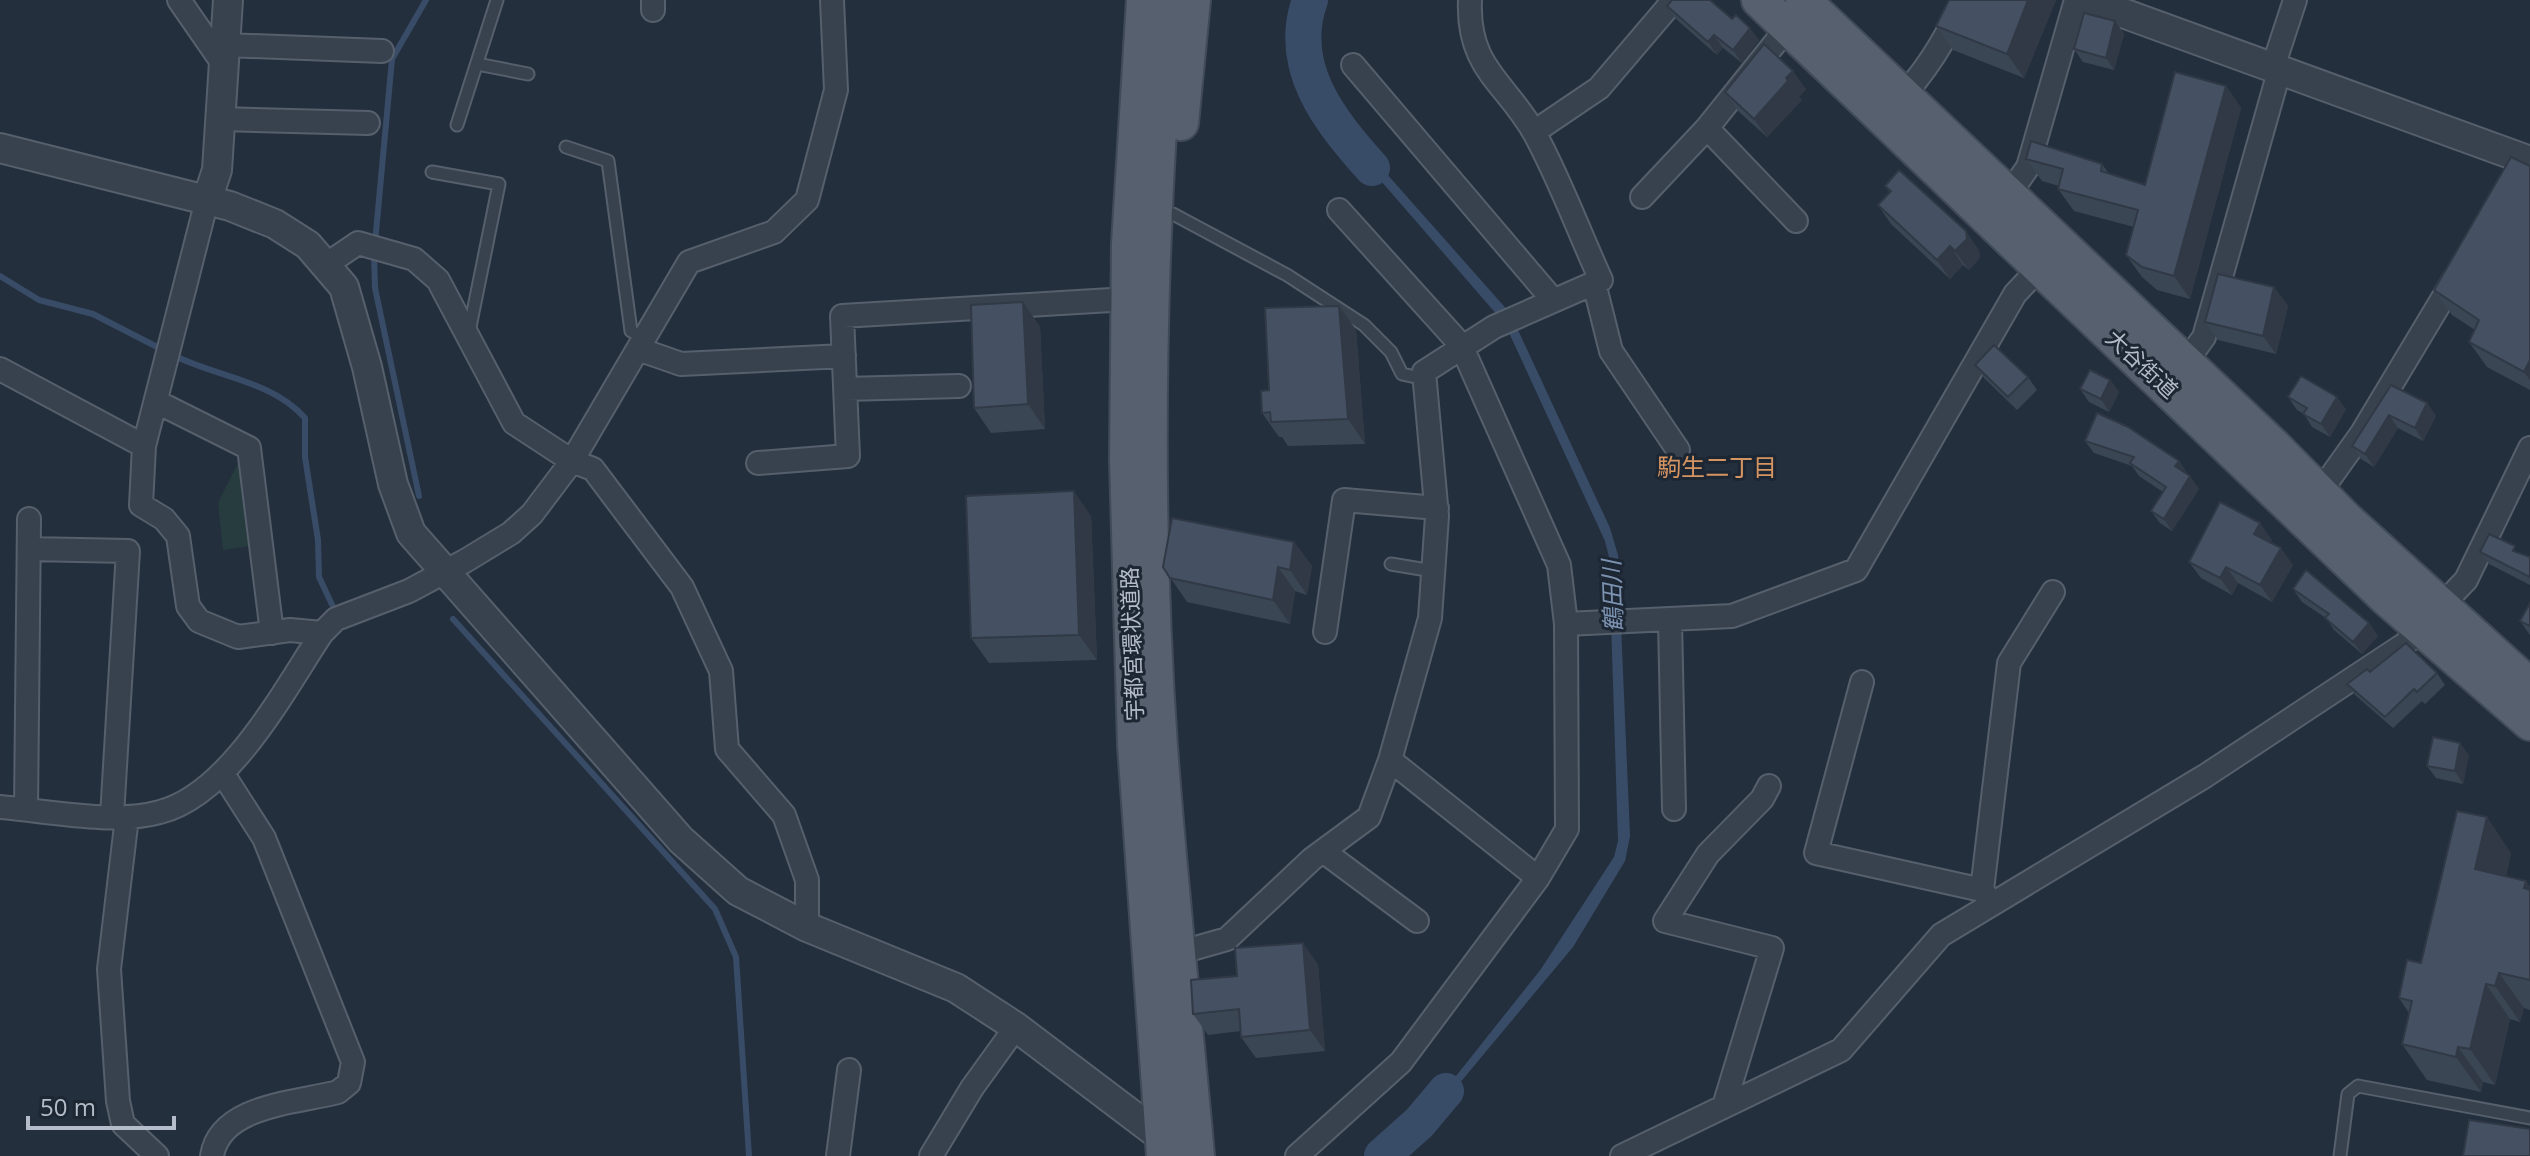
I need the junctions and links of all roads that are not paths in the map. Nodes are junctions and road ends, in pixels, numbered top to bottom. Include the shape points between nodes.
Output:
1 (179, 0) edge
2 (228, 0) edge
3 (497, 0) edge
4 (832, 0) edge
5 (1127, 0) edge
6 (1144, 0) edge
7 (1168, 0) edge
8 (1193, 0) edge
9 (1470, 0) edge
10 (1674, 0) edge
11 (1759, 0) edge
12 (1963, 0) edge
13 (2076, 0) edge
14 (2087, 0) edge
15 (2295, 0) edge
16 (1795, 14) edge
17 (382, 51) dead end
18 (224, 55) junction
19 (477, 64) junction
20 (1353, 65) dead end
21 (2276, 71) junction
22 (528, 74) dead end
23 (1893, 106) junction
24 (220, 119) junction
25 (368, 123) dead end
26 (457, 125) dead end
27 (1707, 128) junction
28 (1145, 132) junction
29 (1534, 132) junction
30 (566, 147) dead end
31 (0, 148) edge
32 (2524, 164) edge
33 (432, 172) dead end
34 (2009, 194) junction
35 (1642, 197) dead end
36 (207, 200) junction
37 (1339, 210) dead end
38 (1173, 214) junction
39 (1796, 221) dead end
40 (2051, 256) junction
41 (327, 264) junction
42 (2463, 265) edge
43 (1594, 283) junction
44 (1111, 300) junction
45 (1553, 300) junction
46 (468, 337) junction
47 (641, 343) junction
48 (1461, 345) junction
49 (844, 356) junction
50 (2186, 362) junction
51 (0, 369) edge
52 (1425, 379) junction
53 (959, 386) dead end
54 (845, 389) junction
55 (157, 402) junction
56 (144, 446) junction
57 (2530, 448) edge
58 (1678, 450) dead end
59 (1138, 460) junction
60 (572, 461) junction
61 (758, 463) dead end
62 (2320, 492) junction
63 (1437, 508) junction
64 (29, 519) dead end
65 (29, 549) junction
66 (1391, 564) dead end
67 (1433, 571) junction
68 (443, 573) junction
69 (2053, 592) dead end
70 (2431, 618) junction
71 (1670, 620) junction
72 (1566, 624) junction
73 (1325, 632) dead end
74 (272, 633) junction
75 (322, 633) junction
76 (1862, 682) dead end
77 (2530, 686) edge
78 (2530, 723) edge
79 (1390, 760) junction
80 (223, 774) junction
81 (1769, 786) dead end
82 (0, 807) edge
83 (26, 809) junction
84 (1674, 809) dead end
85 (120, 816) junction
86 (1323, 851) junction
87 (1538, 878) junction
88 (1987, 896) junction
89 (1417, 921) dead end
90 (807, 927) junction
91 (1178, 953) junction
92 (1016, 1027) junction
93 (849, 1070) dead end
94 (1724, 1106) junction
95 (2530, 1118) edge
96 (1170, 1149) edge
97 (157, 1156) edge
98 (212, 1156) edge
99 (838, 1156) edge
100 (931, 1156) edge
101 (1197, 1156) edge
102 (1297, 1156) edge
103 (1622, 1156) edge
104 (2340, 1156) edge

1 - 18 street
2 - 18 street
3 - 19 lane
4 - 47 street via 836,90 807,200 774,232 689,262
5 - 44 main road via 1110,219
6 - 28 main road
7 - 28 main road
8 - 38 main road
9 - 29 street via 1469,21 1483,67
10 - 29 street via 1599,88
11 - 16 main road, 大谷街道
12 - 23 street via 1948,35
13 - 34 street via 2028,167
14 - 21 street
15 - 21 street
16 - 23 main road, 大谷街道
16 - 27 street
17 - 18 street
18 - 24 street
19 - 22 lane
19 - 26 lane
20 - 45 street
21 - 32 street
21 - 50 street via 2204,337
23 - 34 main road, 大谷街道
23 - 40 main road, 大谷街道
24 - 25 street
24 - 36 street via 217,170
27 - 35 street
27 - 39 street
28 - 59 main road, 宇都宮環状道路 via 1152,246
29 - 43 street via 1601,280
30 - 47 lane via 608,161 631,331
31 - 36 street
33 - 46 lane via 499,184
34 - 40 main road, 大谷街道
36 - 41 street via 275,224
36 - 55 street
37 - 48 street
38 - 52 lane via 1287,275 1364,325 1391,352 1402,374
38 - 59 main road via 1166,376
40 - 50 main road, 大谷街道
40 - 70 main road, 大谷街道
40 - 71 street via 2015,294 1856,570 1732,616
41 - 46 street via 358,243 414,259 438,280
41 - 68 street via 344,287 393,484 411,533
42 - 62 street via 2362,433
43 - 45 street
43 - 58 street via 1611,351
44 - 49 street via 842,316
44 - 59 main road via 1112,371
45 - 48 street
46 - 60 street via 514,423
47 - 49 street via 681,364
47 - 60 street
48 - 52 street via 1424,372
48 - 72 street via 1559,565
49 - 54 street
50 - 62 main road, 大谷街道
51 - 56 street
52 - 63 street
53 - 54 street
54 - 61 street via 848,456
55 - 56 street
55 - 74 street via 249,448
56 - 74 street via 141,505 164,519 178,536 188,606 199,621 238,637
57 - 70 street via 2472,570
59 - 91 main road, 宇都宮環状道路
59 - 96 main road, 宇都宮環状道路 via 1135,745
60 - 68 street via 511,533
60 - 90 street via 593,469 682,587 721,671 727,749 784,815 807,880
62 - 70 main road, 大谷街道
63 - 67 street
63 - 73 street via 1344,500
64 - 65 street
65 - 83 street
65 - 85 street via 128,551
66 - 67 lane
67 - 79 street via 1430,618
68 - 75 street via 336,619
68 - 90 street via 681,840 738,891
69 - 88 street via 2009,663
70 - 77 main road, 大谷街道
70 - 78 main road, 大谷街道
70 - 88 street via 2405,644 2205,776
71 - 72 street
71 - 84 street
72 - 87 street via 1567,829
74 - 75 street
75 - 80 street
76 - 88 street via 1816,853
79 - 86 street via 1369,817
79 - 87 street
80 - 85 street via 200,793 161,812
80 - 98 street via 264,838 353,1062 349,1083 338,1092 241,1116 218,1134
81 - 94 street via 1708,854 1665,921 1772,948
82 - 83 street
83 - 85 street
85 - 97 street via 109,969 118,1101 123,1124
86 - 89 street
86 - 91 street via 1227,939
87 - 102 street via 1401,1062
88 - 94 street via 1941,935 1841,1050
90 - 92 street via 956,988
91 - 101 main road, 宇都宮環状道路
92 - 96 street
92 - 100 street
93 - 99 street
94 - 103 street
95 - 104 lane via 2358,1086 2348,1094

